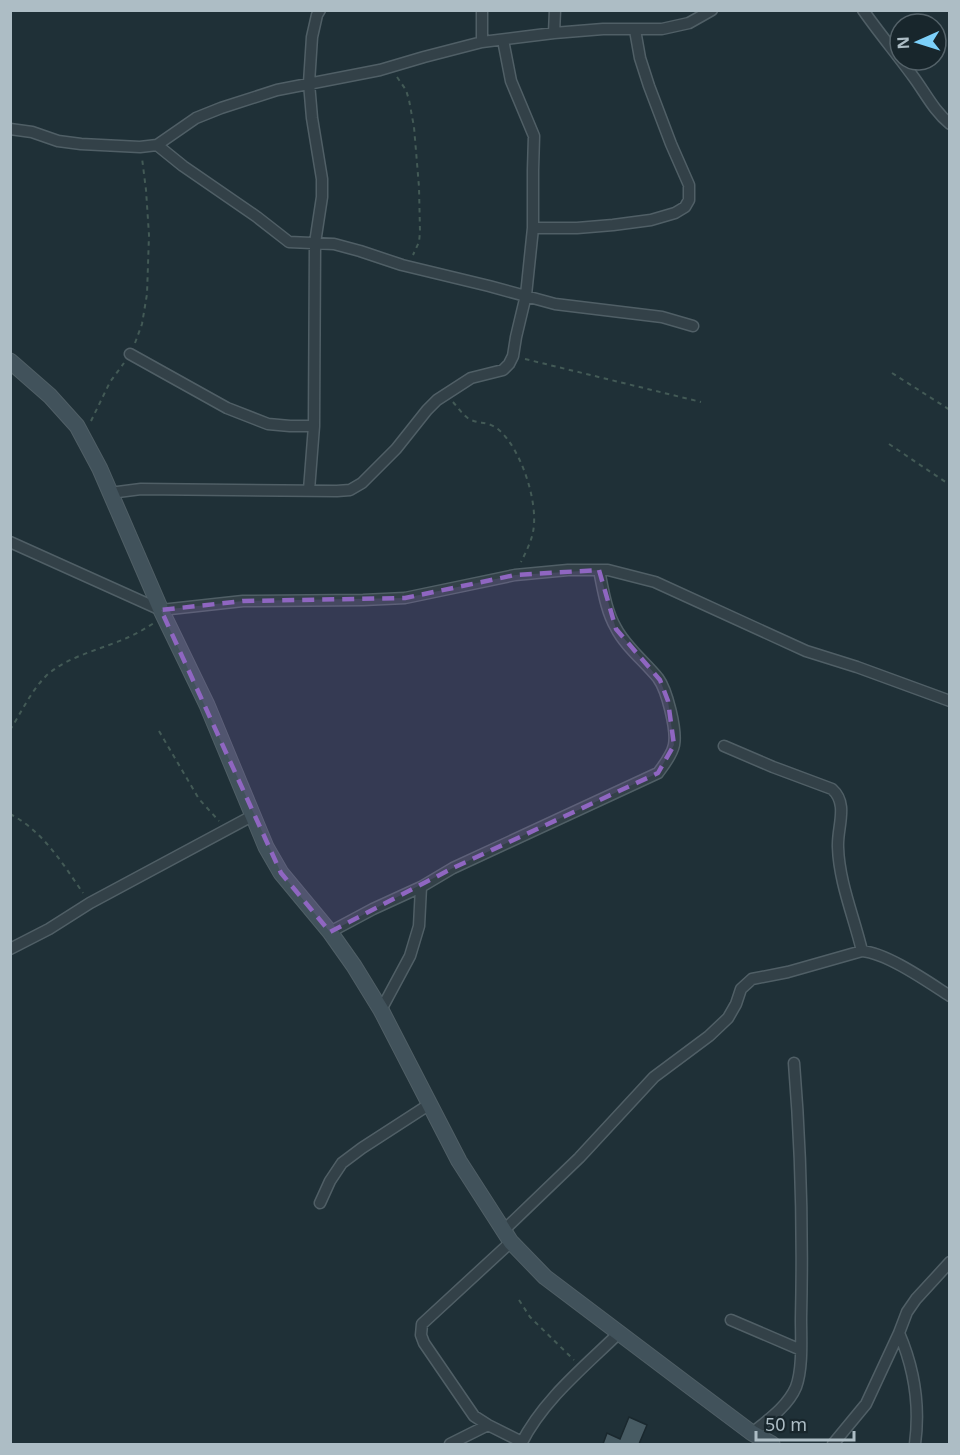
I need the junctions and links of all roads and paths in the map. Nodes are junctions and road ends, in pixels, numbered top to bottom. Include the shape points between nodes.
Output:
1 (320, 10) edge
2 (482, 10) edge
3 (555, 10) edge
4 (712, 10) edge
5 (863, 10) edge
6 (635, 30) junction
7 (554, 33) junction
8 (503, 40) junction
9 (482, 42) junction
10 (392, 66) junction
11 (309, 83) junction
12 (950, 124) edge
13 (10, 129) edge
14 (157, 145) junction
15 (140, 147) junction
16 (533, 228) junction
17 (315, 243) junction
18 (402, 265) junction
19 (526, 296) junction
20 (693, 327) dead end
21 (130, 354) junction
22 (513, 356) junction
23 (10, 361) edge
24 (892, 373) dead end
25 (446, 394) junction
26 (701, 402) dead end
27 (950, 410) edge
28 (314, 426) junction
29 (81, 436) junction
30 (889, 444) dead end
31 (950, 485) edge
32 (309, 490) junction
33 (110, 493) junction
34 (10, 542) edge
35 (599, 570) junction
36 (515, 575) junction
37 (163, 614) junction
38 (950, 701) edge
39 (10, 730) edge
40 (159, 731) dead end
41 (724, 746) dead end
42 (10, 814) edge
43 (254, 814) junction
44 (227, 830) junction
45 (422, 887) junction
46 (90, 903) junction
47 (330, 932) junction
48 (10, 949) edge
49 (862, 951) junction
50 (950, 996) edge
51 (381, 1010) junction
52 (794, 1063) dead end
53 (430, 1104) junction
54 (320, 1203) dead end
55 (507, 1236) junction
56 (950, 1262) edge
57 (519, 1300) dead end
58 (731, 1320) dead end
59 (619, 1333) junction
60 (899, 1333) junction
61 (801, 1350) junction
62 (583, 1368) junction
63 (488, 1425) junction
64 (752, 1433) junction
65 (522, 1443) edge
66 (450, 1444) edge
67 (772, 1444) edge
68 (833, 1444) edge
69 (915, 1444) edge

1 - 11 street via 312,37
2 - 9 street
3 - 7 street
4 - 6 street via 689,23
5 - 12 street via 938,114
6 - 7 street
6 - 16 street via 649,87 689,185 689,200 675,213 651,220
7 - 8 street
8 - 9 street
8 - 16 street via 511,81 534,136
9 - 10 street
10 - 11 street
10 - 18 path via 409,99 417,156 419,243
11 - 14 street via 196,118
11 - 17 street via 322,179
13 - 15 street via 58,141
14 - 15 street
14 - 17 street via 289,242
15 - 21 path via 149,235 147,294 142,324
16 - 19 street
17 - 18 street via 347,246
17 - 28 street
18 - 19 street
19 - 20 street via 555,304 662,317
19 - 22 street
21 - 28 street via 237,412 268,424
21 - 29 path
22 - 25 street via 503,370 471,378
22 - 26 path
23 - 29 main road via 50,396
24 - 27 path
25 - 32 street via 362,483 350,490
25 - 36 path via 469,419 491,424 506,436 524,470 534,513 533,532
28 - 32 street
29 - 33 main road
30 - 31 path
32 - 33 street via 141,489
33 - 37 main road
34 - 37 street
35 - 36 street
35 - 38 street via 655,582 806,651
35 - 45 street via 616,629 660,680 668,701 674,745 666,764 657,773 453,868
36 - 37 street via 405,598 243,601
37 - 39 path via 130,636 57,667 38,685
37 - 43 main road
40 - 44 path via 200,799
41 - 49 street via 837,794 841,811 839,858
42 - 46 path via 29,825 45,842
43 - 44 street
43 - 47 main road via 281,873
44 - 46 street
45 - 47 street
45 - 51 street via 410,956
46 - 48 street
47 - 51 main road
49 - 50 street via 886,958
49 - 55 street via 752,979 741,989 728,1018 654,1077
51 - 53 main road
52 - 61 street via 802,1224
53 - 54 street via 342,1163
53 - 55 main road via 459,1161
55 - 59 main road via 546,1277
55 - 63 street via 420,1330 424,1343 474,1416
56 - 60 street via 916,1299
57 - 62 path via 530,1317
58 - 61 street
59 - 62 street
59 - 64 main road
60 - 68 street via 866,1404
60 - 69 street via 911,1364 917,1402
61 - 64 street via 796,1386 778,1411
62 - 65 street via 541,1412
63 - 65 street
63 - 66 street
64 - 67 main road

